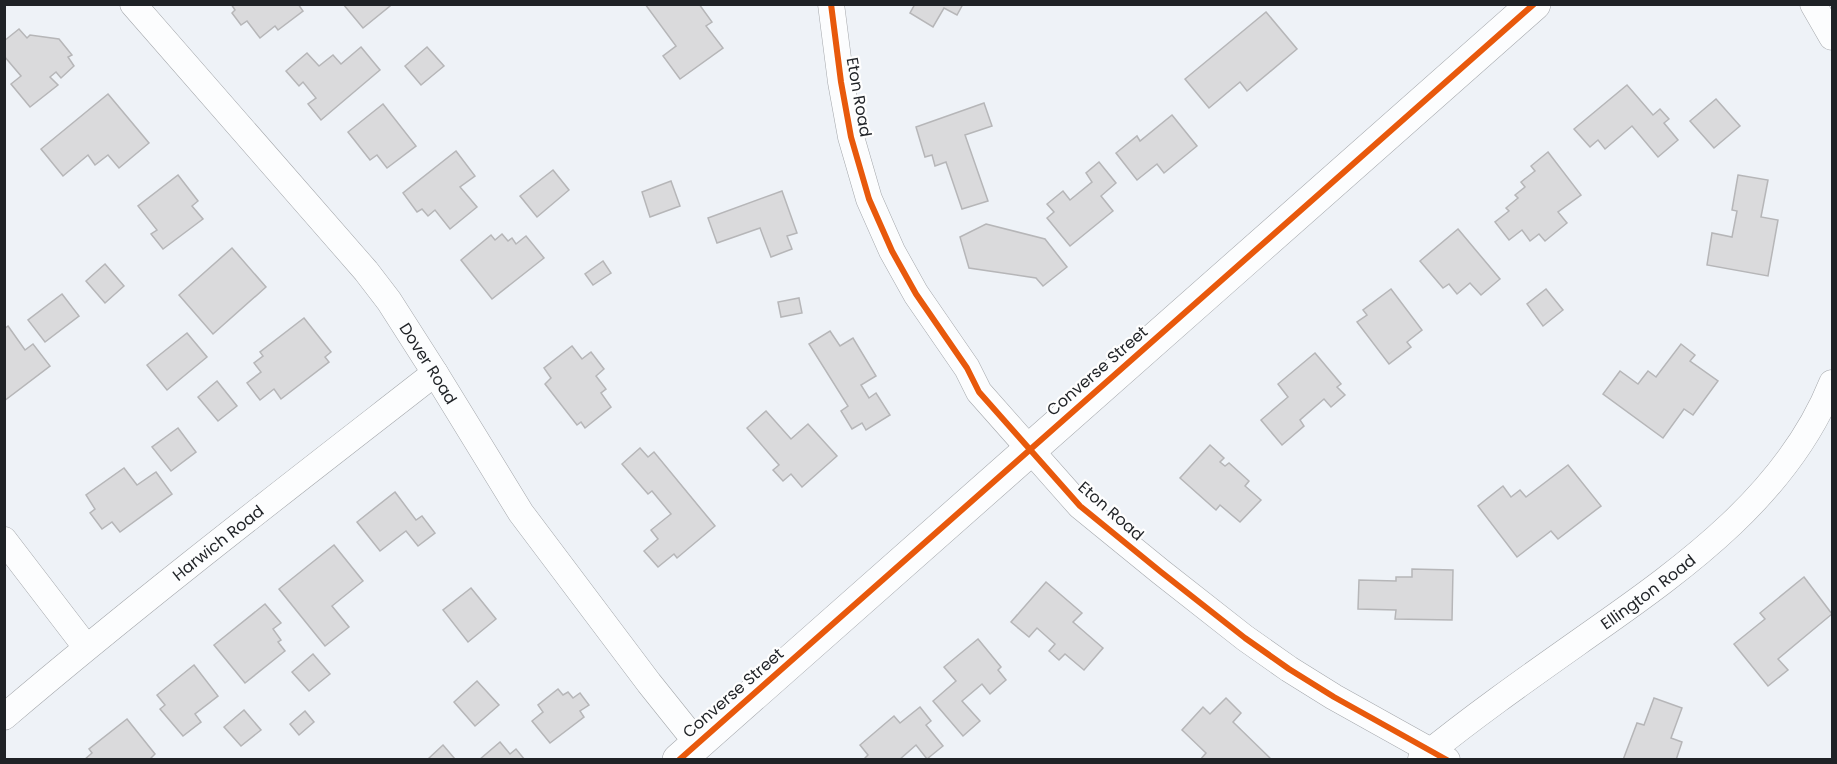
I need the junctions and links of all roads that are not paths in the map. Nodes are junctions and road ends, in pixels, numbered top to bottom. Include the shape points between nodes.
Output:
1 (133, 4) edge
2 (831, 4) edge
3 (1534, 4) edge
4 (1813, 4) edge
5 (1833, 37) edge
6 (435, 373) junction
7 (1833, 383) edge
8 (1030, 449) junction
9 (4, 540) edge
10 (86, 647) junction
11 (4, 717) edge
12 (688, 751) edge
13 (1433, 756) edge

1 - 6 street, Dover Road via 366,271
2 - 8 street, Eton Road via 851,137 869,199 892,251 979,392
3 - 8 main road, Converse Street
4 - 5 street
6 - 10 street, Harwich Road
6 - 12 street, Dover Road via 521,513 649,683
7 - 13 street, Ellington Road via 1787,462 1710,545 1523,682
8 - 12 main road, Converse Street
8 - 13 street, Eton Road via 1080,506 1245,638
9 - 10 street
10 - 11 street, Harwich Road

